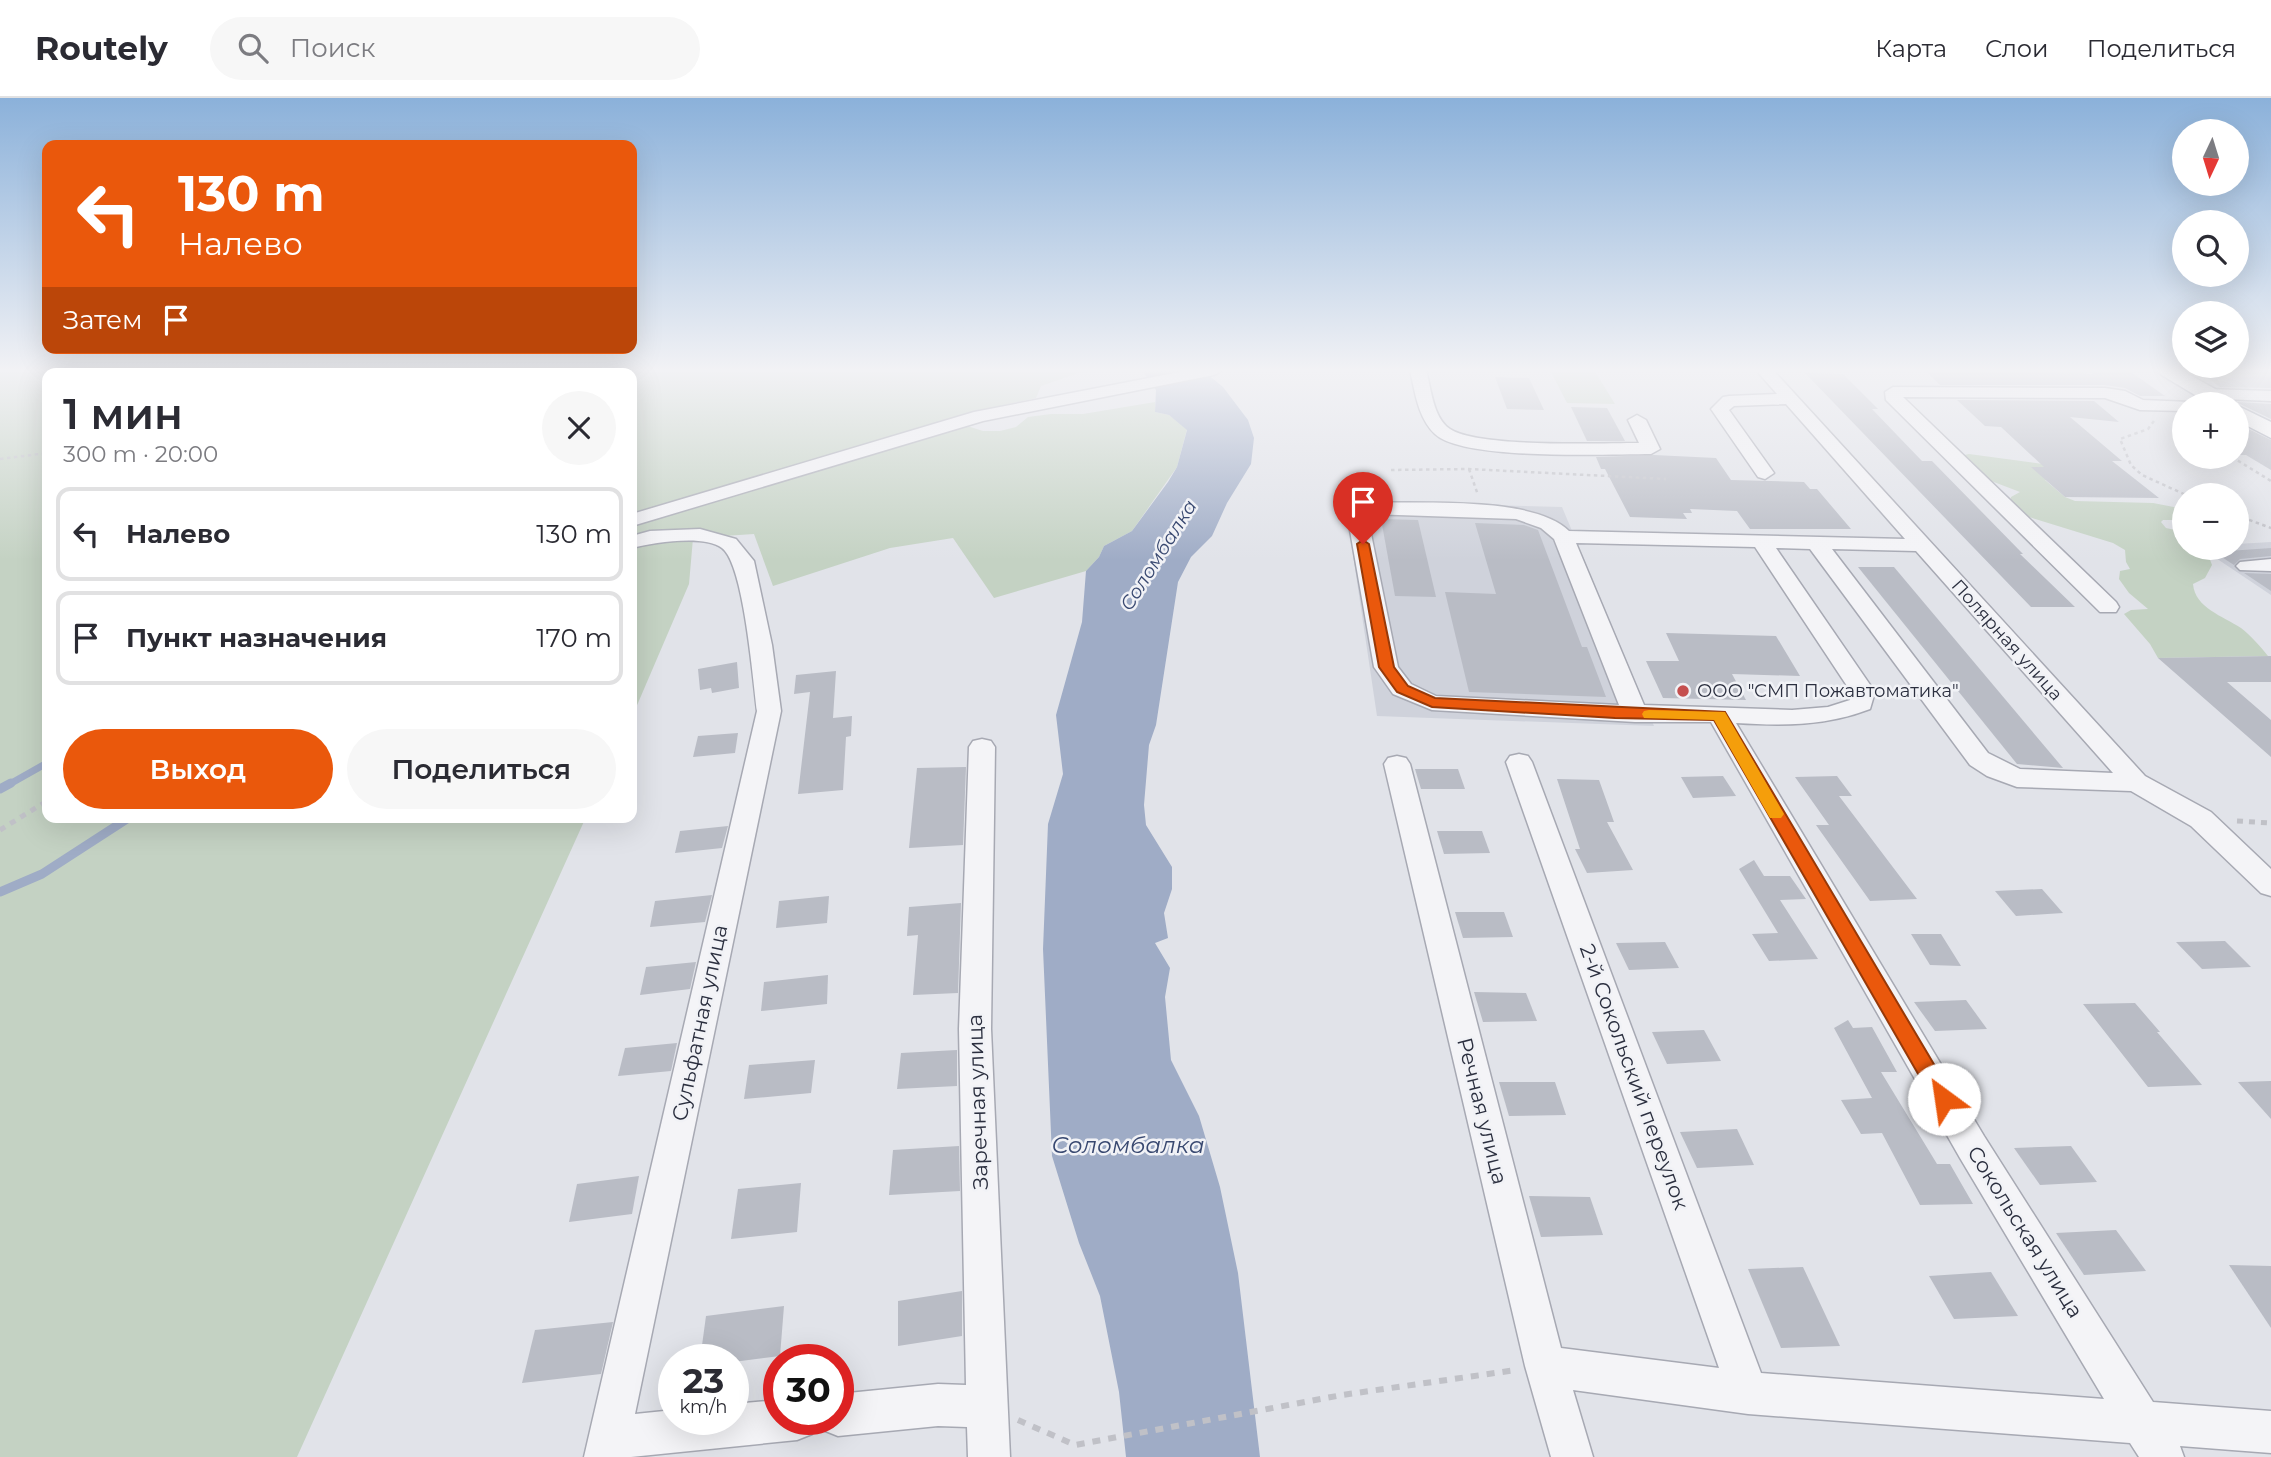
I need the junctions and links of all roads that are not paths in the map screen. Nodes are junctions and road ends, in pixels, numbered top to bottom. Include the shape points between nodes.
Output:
1 (922, 433) edge
2 (1446, 433) edge
3 (1643, 433) edge
4 (1737, 433) edge
5 (1821, 433) edge
6 (1930, 433) edge
7 (1765, 474) dead end
8 (637, 519) edge
9 (1563, 537) junction
10 (637, 541) edge
11 (1761, 541) junction
12 (1816, 542) junction
13 (1920, 545) junction
14 (2271, 565) edge
15 (2247, 566) dead end
16 (2108, 607) dead end
17 (1635, 714) junction
18 (1719, 715) junction
19 (982, 747) dead end
20 (1519, 762) dead end
21 (1397, 764) dead end
22 (2136, 782) junction
23 (2271, 886) edge
24 (1545, 1366) junction
25 (1748, 1393) junction
26 (988, 1408) junction
27 (854, 1413) edge
28 (2142, 1422) junction
29 (763, 1424) edge
30 (2271, 1432) edge
31 (607, 1448) edge
32 (989, 1457) edge
33 (1572, 1457) edge
34 (2163, 1457) edge

1 - 8 street
2 - 3 street via 1477,444 1651,449
4 - 7 street
5 - 13 street, Полярная улица
6 - 16 street
9 - 11 street
9 - 17 street
9 - 17 street via 1538,518 1517,513 1361,510 1358,519 1387,667 1402,689 1432,703
10 - 31 street, Сульфатная улица via 700,535 729,543 744,561 769,711
11 - 12 street
11 - 18 street via 1863,692 1861,704 1791,717
12 - 13 street
12 - 22 street via 1979,759 2017,778
13 - 22 street, Полярная улица
14 - 15 street
17 - 18 street
18 - 28 street, Сокольская улица via 1972,1147
19 - 26 street, Заречная улица via 975,1029
20 - 25 street, 2-й Сокольский переулок
21 - 24 street, Речная улица
22 - 23 street, Полярная улица via 2200,819
24 - 25 street
24 - 33 street, Речная улица
25 - 28 street
26 - 27 street via 938,1405
26 - 32 street, Заречная улица
28 - 30 street
28 - 34 street, Сокольская улица
29 - 31 street

